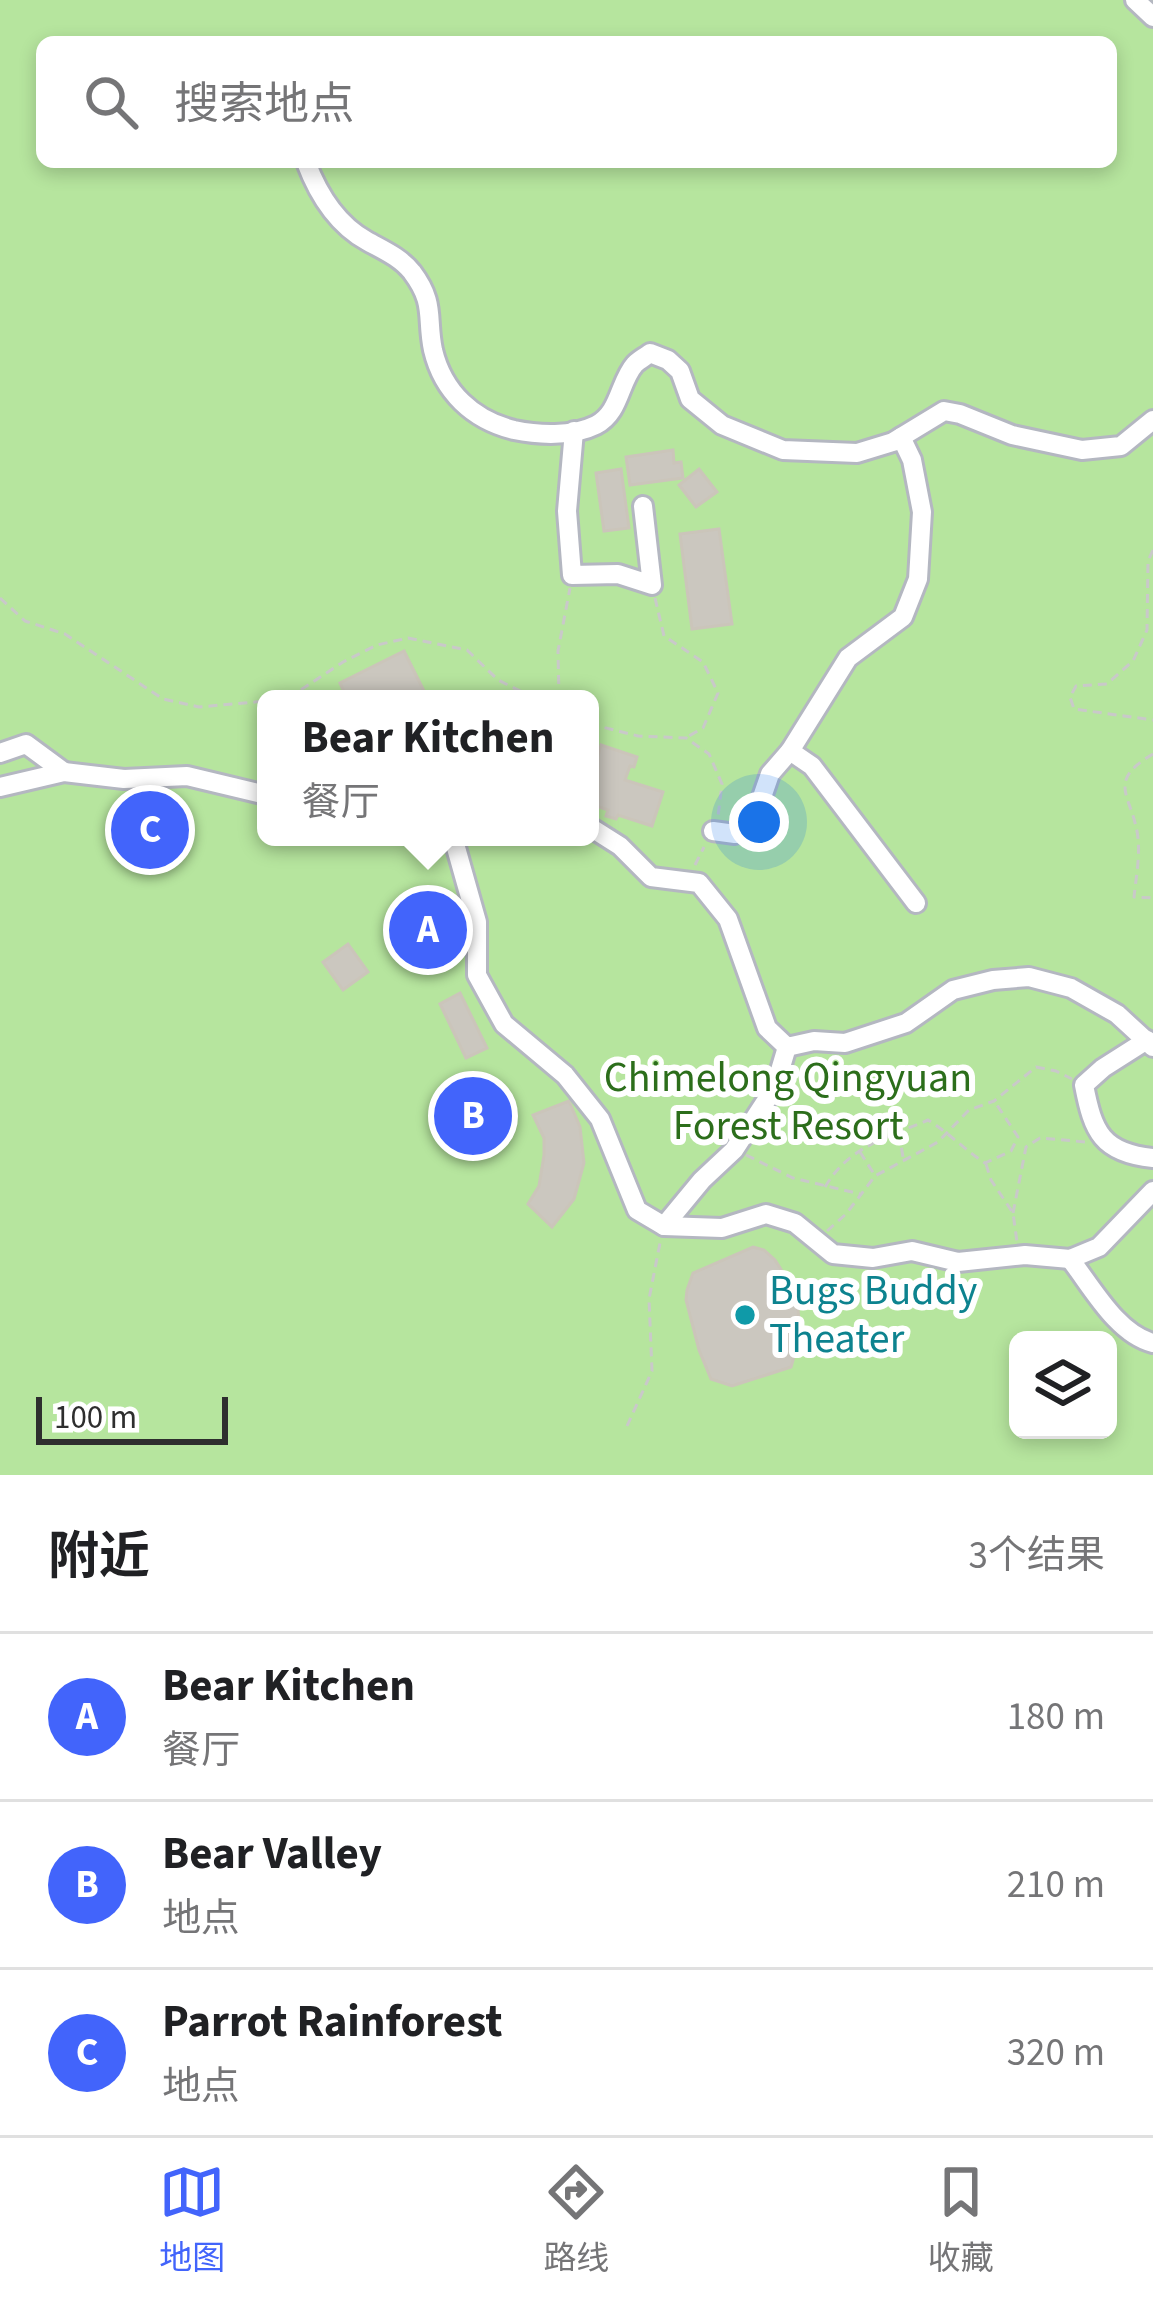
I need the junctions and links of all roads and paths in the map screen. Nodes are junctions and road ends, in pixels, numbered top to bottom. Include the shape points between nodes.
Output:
1 (1135, 0) edge
2 (1153, 17) edge
3 (308, 168) edge
4 (1153, 420) edge
5 (574, 431) junction
6 (901, 436) junction
7 (643, 506) dead end
8 (1153, 550) edge
9 (572, 575) junction
10 (652, 585) junction
11 (0, 598) edge
12 (299, 690) edge
13 (518, 690) edge
14 (559, 690) edge
15 (257, 702) edge
16 (1153, 720) edge
17 (599, 726) edge
18 (686, 738) junction
19 (790, 751) junction
20 (0, 753) edge
21 (1153, 754) edge
22 (64, 772) junction
23 (8, 786) edge
24 (257, 793) edge
25 (0, 808) edge
26 (712, 831) junction
27 (599, 833) edge
28 (456, 846) edge
29 (686, 882) junction
30 (1153, 898) edge
31 (916, 903) dead end
32 (1150, 1044) edge
33 (787, 1047) junction
34 (1084, 1084) junction
35 (994, 1101) junction
36 (948, 1132) junction
37 (899, 1133) junction
38 (1018, 1137) junction
39 (1032, 1143) junction
40 (1107, 1144) junction
41 (734, 1150) junction
42 (859, 1150) junction
43 (1153, 1158) edge
44 (903, 1159) junction
45 (985, 1163) junction
46 (875, 1176) junction
47 (825, 1186) junction
48 (1153, 1191) edge
49 (860, 1194) junction
50 (1012, 1213) junction
51 (664, 1226) junction
52 (817, 1240) junction
53 (1019, 1256) junction
54 (1070, 1258) junction
55 (1153, 1342) edge
56 (627, 1426) dead end

1 - 2 street
3 - 5 street via 332,212 411,269 430,302 443,377 460,402 490,424 535,434
4 - 6 street via 1121,446 1082,450 944,411
5 - 6 street via 598,425 633,366 650,353 680,371 690,399 722,425 783,450 857,453
5 - 9 street
6 - 19 street via 922,512 918,579 903,617 848,658
7 - 10 street
8 - 16 path via 1147,630 1133,661 1107,684 1076,686 1070,697 1074,709
9 - 10 street via 618,574
9 - 14 path
10 - 18 path via 664,636 703,662 718,693 703,728
11 - 15 path via 25,621 65,634 163,699 200,707
12 - 13 path via 377,645 408,638 467,650
17 - 18 path
18 - 26 path via 709,754 722,784
19 - 26 street via 770,774 752,826
19 - 31 street via 812,766
20 - 22 street via 26,743
21 - 30 path via 1131,767 1124,785 1138,836 1135,897
22 - 23 street
22 - 24 street via 187,776
23 - 25 street
26 - 29 path
27 - 29 street via 651,877
28 - 51 street via 477,922 477,974 504,1024 565,1075 600,1119 637,1210
29 - 33 street via 698,884 728,919 767,1028
32 - 33 street via 1071,988 1029,977 953,990 906,1023 845,1043
32 - 34 street
33 - 41 street via 775,1087
34 - 35 path via 1036,1067
34 - 40 street via 1090,1118
35 - 36 path via 968,1110
35 - 38 path
36 - 37 path via 928,1120
36 - 44 path
36 - 45 path
37 - 42 path
37 - 44 path
38 - 39 path
38 - 45 path via 1011,1151
39 - 40 path
39 - 50 path
40 - 43 street
41 - 47 path
41 - 51 street
42 - 46 path
42 - 47 path
44 - 46 path
45 - 50 path
46 - 49 path
47 - 49 path
48 - 54 street via 1099,1247
49 - 52 path
50 - 53 path
51 - 52 street via 722,1228 766,1214
51 - 56 path via 649,1299 652,1371
52 - 53 street via 833,1254 873,1258 912,1251 958,1262
53 - 54 street
54 - 55 street via 1113,1315

